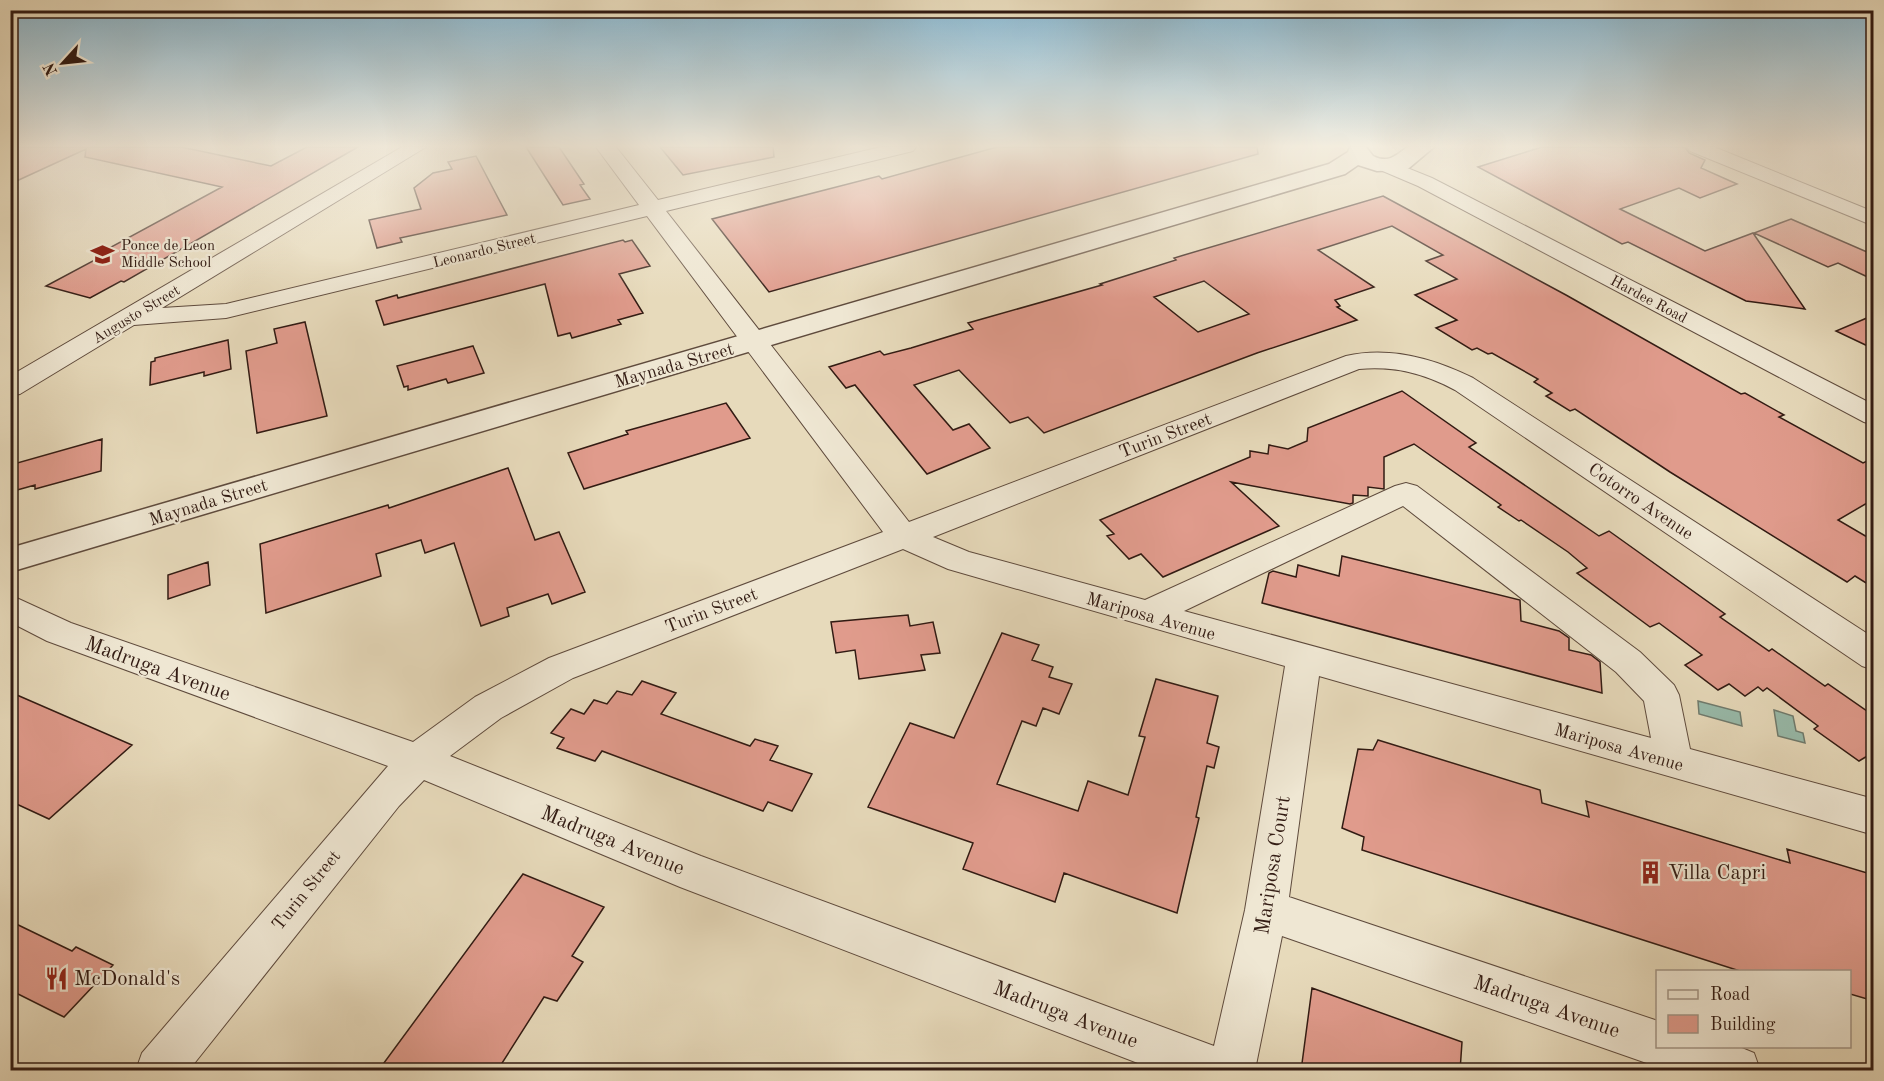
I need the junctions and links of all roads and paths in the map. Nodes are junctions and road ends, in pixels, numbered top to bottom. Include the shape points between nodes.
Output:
1 (332, 197) edge
2 (646, 197) edge
3 (692, 197) edge
4 (1213, 197) edge
5 (1455, 197) edge
6 (1819, 197) edge
7 (654, 208) junction
8 (1874, 220) edge
9 (130, 318) junction
10 (756, 341) junction
11 (1402, 360) joint
12 (10, 388) edge
13 (1874, 416) edge
14 (903, 536) junction
15 (10, 560) edge
16 (10, 607) edge
17 (1145, 615) junction
18 (1874, 656) edge
19 (1304, 658) junction
20 (417, 760) junction
21 (1674, 763) junction
22 (1874, 817) edge
23 (1266, 910) junction
24 (1656, 1043) edge
25 (1669, 1048) edge
26 (159, 1071) edge
27 (1216, 1071) edge
28 (1232, 1071) edge
29 (1737, 1071) edge

1 - 9 street, Augusto Street
2 - 7 street, Mariposa Avenue
3 - 7 street, Leonardo Street
4 - 10 street, Maynada Street
5 - 13 street, Hardee Road
6 - 8 street
7 - 9 street, Leonardo Street via 226,311
7 - 10 street, Mariposa Avenue
9 - 12 street, Augusto Street
10 - 14 street, Mariposa Avenue
10 - 15 street, Maynada Street
11 - 14 street, Turin Street via 1347,364
11 - 18 street, Cotorro Avenue via 1464,384
14 - 17 street, Mariposa Avenue via 959,561
14 - 20 street, Turin Street via 546,674 475,713
16 - 20 street, Madruga Avenue via 59,632
17 - 19 street, Mariposa Avenue
17 - 21 street via 1406,493 1628,662 1661,695
19 - 21 street, Mariposa Avenue
19 - 23 street, Mariposa Court
20 - 26 street, Turin Street
20 - 27 street, Madruga Avenue via 695,873
21 - 22 street, Mariposa Avenue
23 - 24 street, Madruga Avenue
23 - 28 street, Mariposa Court
25 - 29 street

